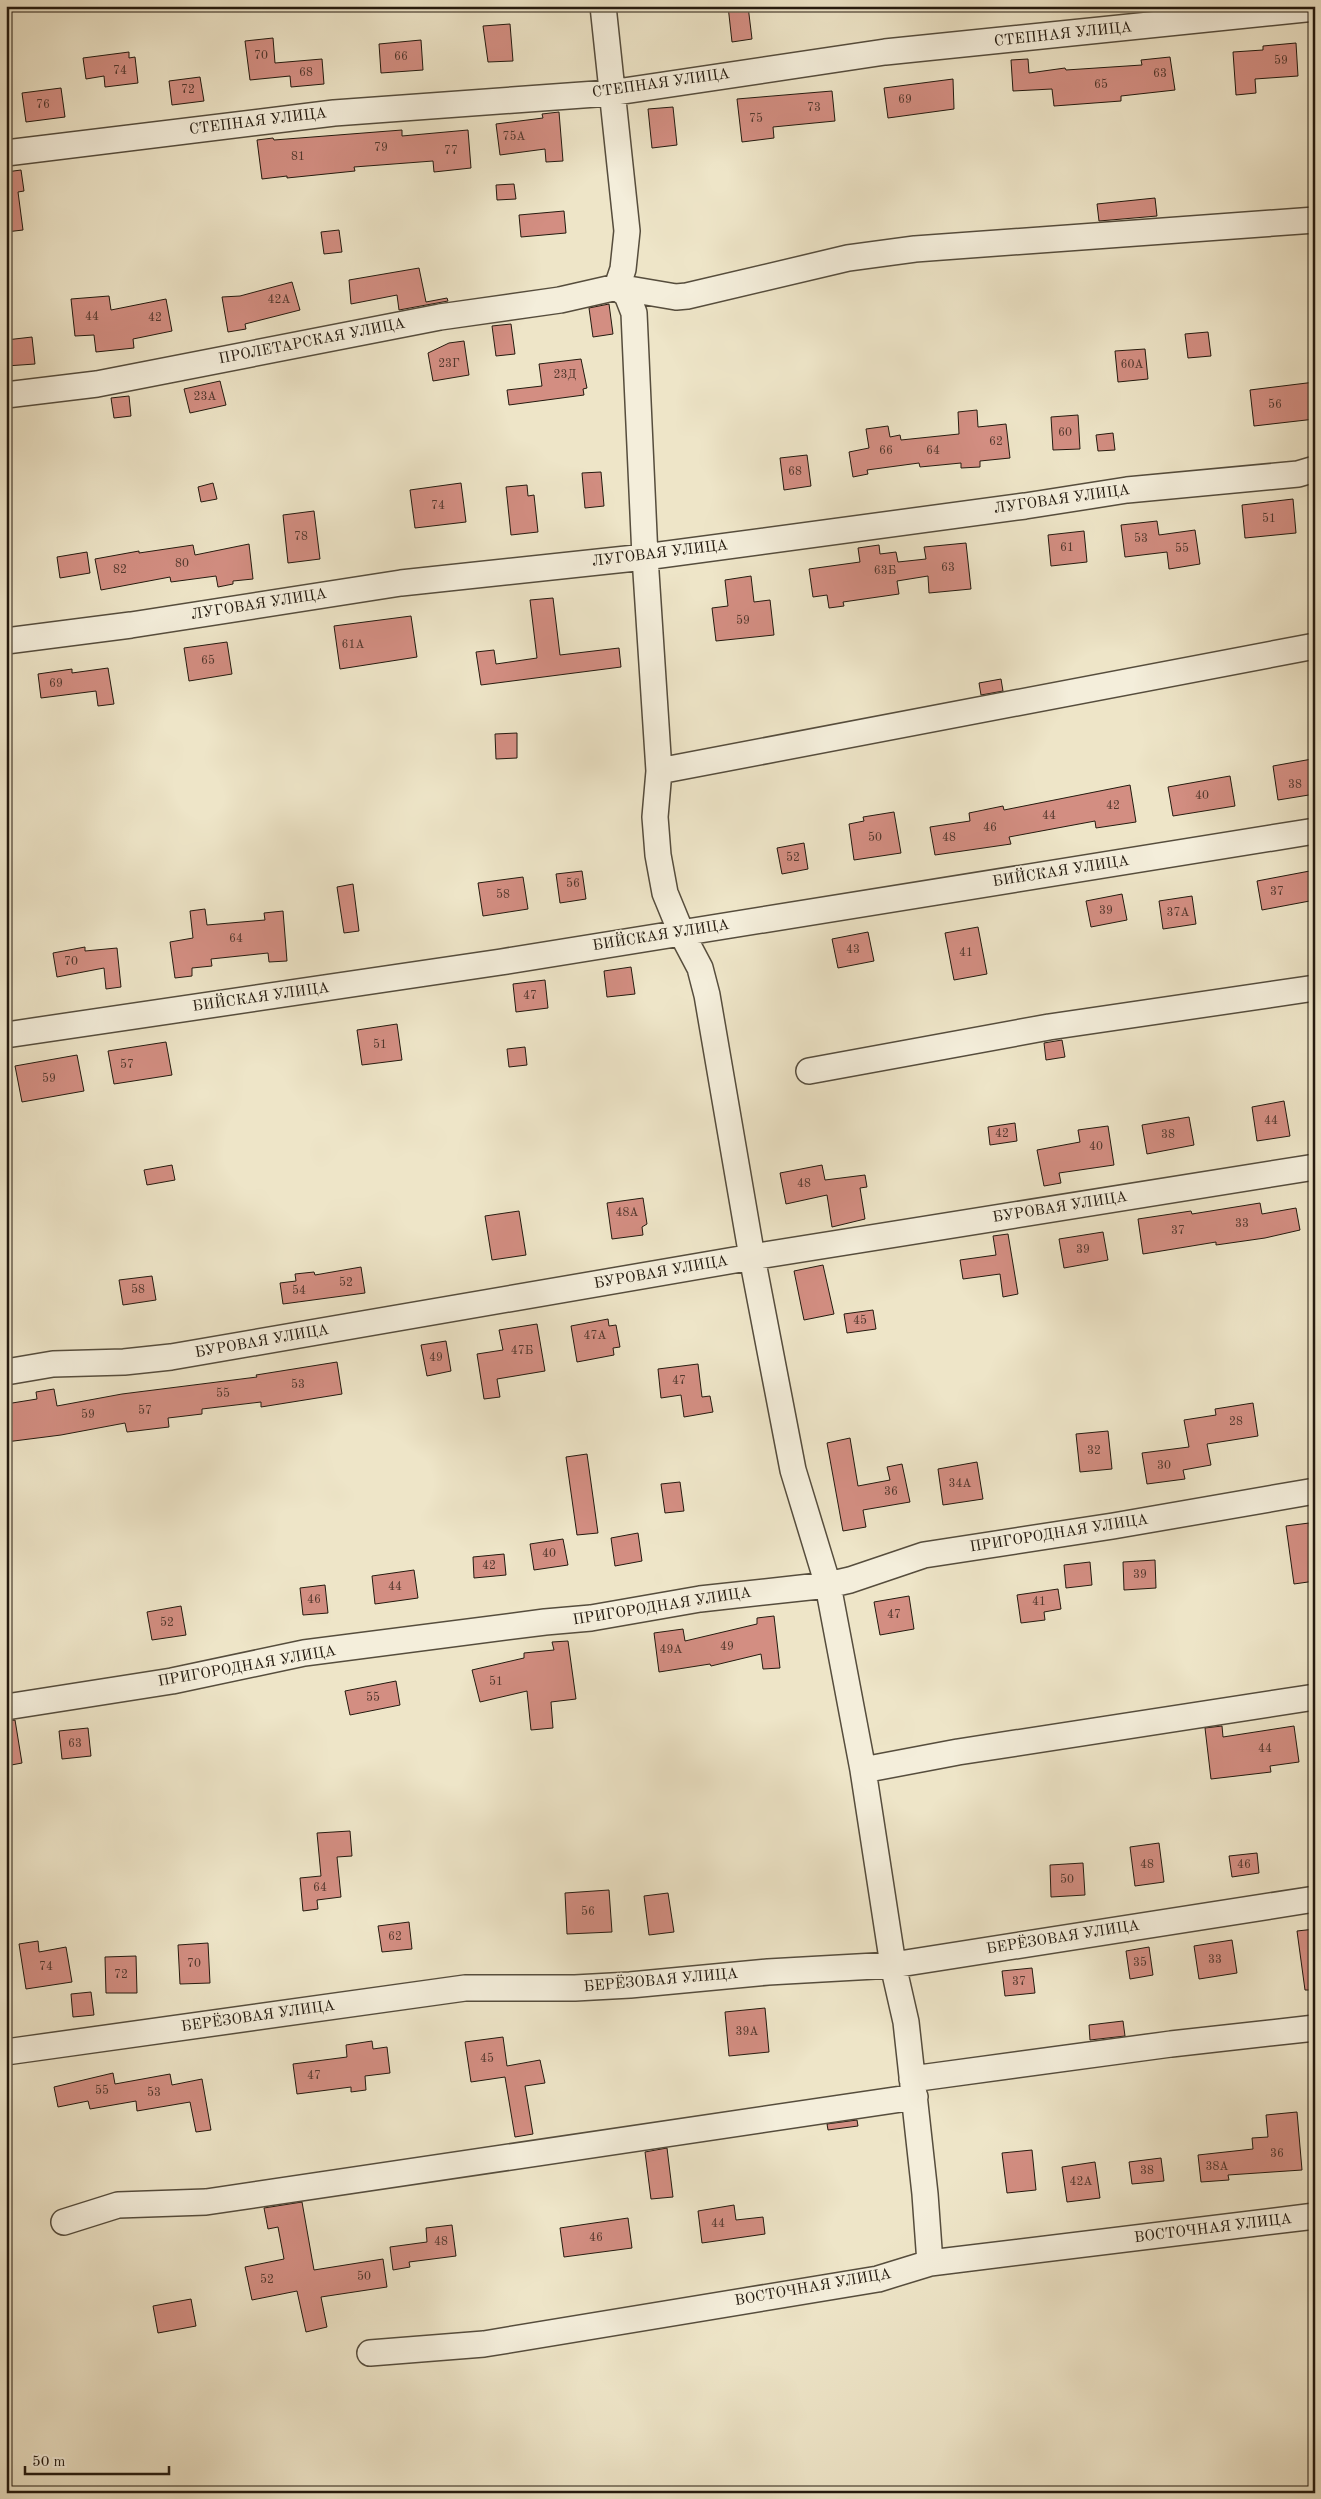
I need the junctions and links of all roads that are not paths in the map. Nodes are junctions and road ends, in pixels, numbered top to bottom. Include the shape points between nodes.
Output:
1 (603, 6) edge
2 (1315, 8) edge
3 (610, 93) junction
4 (6, 154) edge
5 (1315, 220) edge
6 (617, 287) junction
7 (6, 395) edge
8 (1315, 470) edge
9 (645, 557) junction
10 (6, 641) edge
11 (1315, 646) edge
12 (659, 771) junction
13 (1315, 831) edge
14 (682, 932) junction
15 (1315, 988) edge
16 (6, 1035) edge
17 (808, 1070) dead end
18 (1315, 1167) edge
19 (752, 1257) junction
20 (6, 1372) edge
21 (1315, 1491) edge
22 (828, 1585) junction
23 (1315, 1697) edge
24 (6, 1707) edge
25 (864, 1770) junction
26 (1315, 1899) edge
27 (893, 1965) junction
28 (1315, 2028) edge
29 (6, 2052) edge
30 (914, 2088) junction
31 (1315, 2216) edge
32 (64, 2222) dead end
33 (930, 2263) junction
34 (370, 2354) dead end

1 - 3 street
2 - 3 street, СТЕПНАЯ УЛИЦА via 885,52
3 - 4 street, СТЕПНАЯ УЛИЦА via 334,114
3 - 6 street via 626,230 624,263
5 - 6 street via 914,249 848,258 687,296
6 - 7 street, ПРОЛЕТАРСКАЯ УЛИЦА via 560,300 440,317 97,384
6 - 9 street via 626,296 634,313
8 - 9 street, ЛУГОВАЯ УЛИЦА via 1128,490
9 - 10 street, ЛУГОВАЯ УЛИЦА via 401,583
9 - 12 street
11 - 12 street
12 - 14 street via 654,817 658,855 665,893
13 - 14 street, БИЙСКАЯ УЛИЦА
14 - 16 street, БИЙСКАЯ УЛИЦА
14 - 19 street via 700,968 707,995
15 - 17 street via 1049,1027
18 - 19 street, БУРОВАЯ УЛИЦА
19 - 20 street, БУРОВАЯ УЛИЦА via 171,1357 53,1364
19 - 22 street via 793,1470
21 - 22 street, ПРИГОРОДНАЯ УЛИЦА via 924,1555
22 - 24 street, ПРИГОРОДНАЯ УЛИЦА via 700,1599 591,1618 304,1653 172,1681
22 - 25 street
23 - 25 street via 968,1750
25 - 27 street
26 - 27 street, БЕРЁЗОВАЯ УЛИЦА
27 - 29 street, БЕРЁЗОВАЯ УЛИЦА via 768,1972 630,1986 465,1988
27 - 30 street via 906,2022
28 - 30 street via 1171,2044
30 - 32 street via 206,2202 118,2205
30 - 33 street
31 - 33 street, ВОСТОЧНАЯ УЛИЦА
33 - 34 street, ВОСТОЧНАЯ УЛИЦА via 878,2279 484,2344

